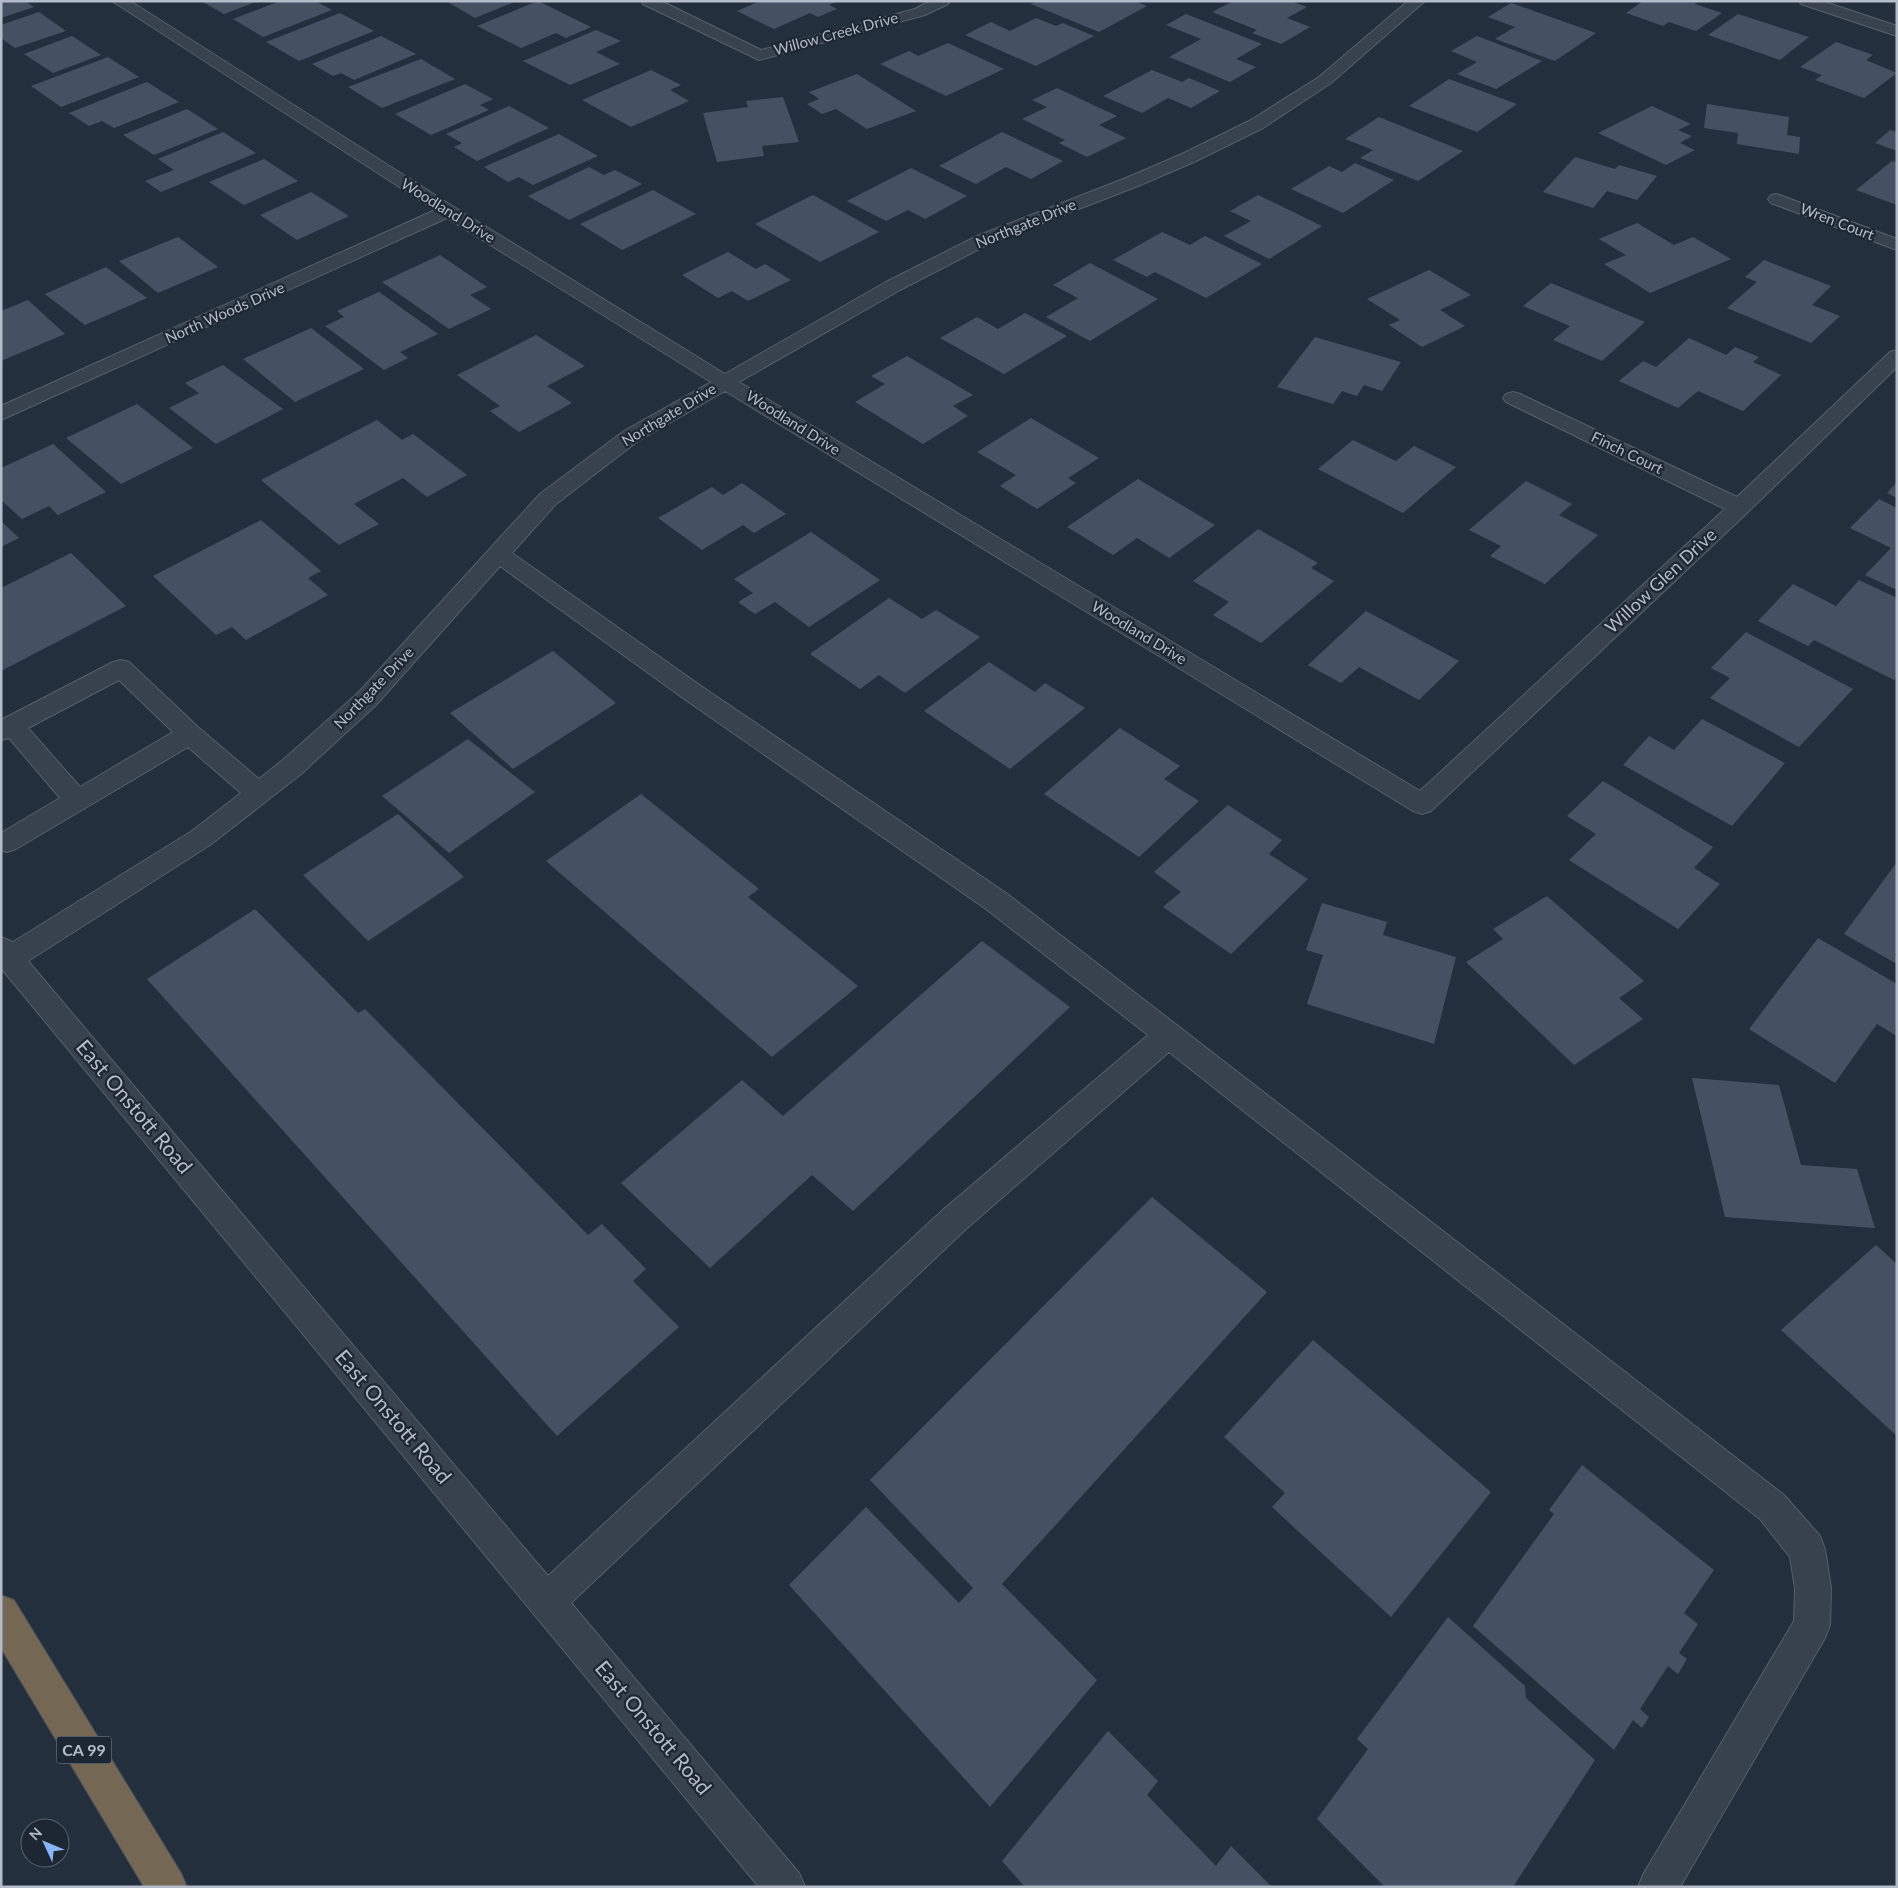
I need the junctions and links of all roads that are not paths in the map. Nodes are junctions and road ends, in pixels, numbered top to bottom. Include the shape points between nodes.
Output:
1 (119, 1) edge
2 (648, 1) edge
3 (943, 1) edge
4 (1418, 1) edge
5 (1806, 1) edge
6 (1897, 31) edge
7 (1777, 199) dead end
8 (448, 211) junction
9 (1897, 244) edge
10 (1897, 356) edge
11 (725, 381) junction
12 (1513, 398) dead end
13 (1, 414) edge
14 (1740, 507) junction
15 (498, 554) junction
16 (7, 728) edge
17 (190, 734) junction
18 (258, 793) junction
19 (77, 801) junction
20 (1422, 804) joint
21 (7, 842) dead end
22 (6, 953) edge
23 (1169, 1035) junction
24 (547, 1601) junction
25 (1, 1613) edge
26 (167, 1887) edge
27 (785, 1887) edge
28 (1658, 1887) edge

1 - 8 street, Woodland Drive
2 - 3 street, Willow Creek Drive via 759,55 920,12
4 - 11 street, Northgate Drive via 1325,80 1257,124 1188,158 983,240 893,286
5 - 6 street
7 - 9 street, Wren Court
8 - 11 street, Woodland Drive
8 - 13 street, North Woods Drive
10 - 14 street, Willow Glen Drive
11 - 15 street, Northgate Drive via 631,436 548,499
11 - 20 street, Woodland Drive
12 - 14 street, Finch Court
14 - 20 street, Willow Glen Drive
15 - 18 street, Northgate Drive via 367,699 292,767
15 - 23 street via 996,901
16 - 17 street via 121,668
16 - 19 street
17 - 18 street
17 - 19 street
18 - 22 street, Northgate Drive via 201,838
19 - 21 street
22 - 24 street, East Onstott Road
23 - 24 street via 956,1219
23 - 28 street via 1772,1507 1807,1549 1812,1625
24 - 27 street, East Onstott Road
25 - 26 highway, CA 99

